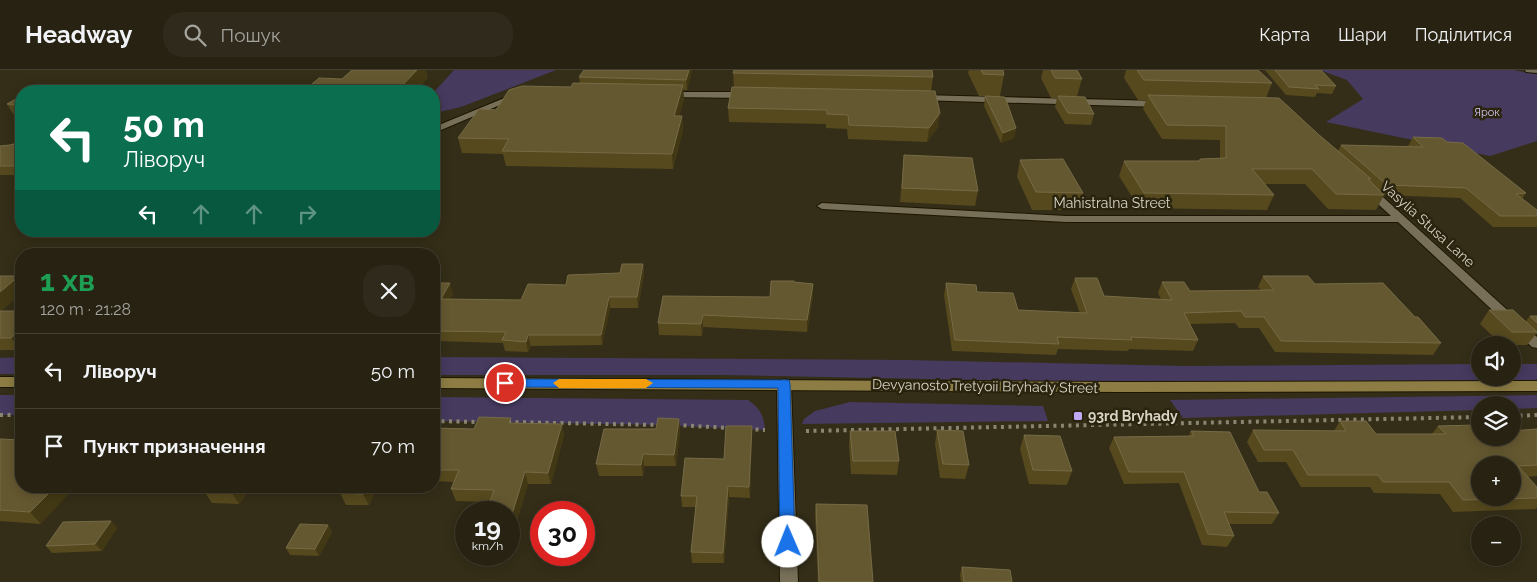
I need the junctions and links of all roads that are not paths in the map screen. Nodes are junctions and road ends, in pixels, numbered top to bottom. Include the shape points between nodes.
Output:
1 (1529, 70) edge
2 (1537, 71) edge
3 (528, 93) edge
4 (662, 94) edge
5 (760, 95) edge
6 (909, 98) edge
7 (1166, 104) edge
8 (440, 128) edge
9 (1357, 180) edge
10 (822, 206) dead end
11 (1402, 219) junction
12 (1537, 344) edge
13 (0, 382) edge
14 (15, 382) edge
15 (440, 383) edge
16 (784, 384) junction
17 (1537, 386) edge
18 (788, 582) edge

1 - 2 street
3 - 8 street
4 - 5 street
6 - 7 street
9 - 11 street, Vasylia Stusa Lane
10 - 11 street, Mahistralna Street via 1066,219
11 - 12 street, Vasylia Stusa Lane
13 - 14 main road
15 - 16 main road, Devyanosto Tretyoii Bryhady Street
16 - 17 main road, Devyanosto Tretyoii Bryhady Street via 1306,388
16 - 18 street

